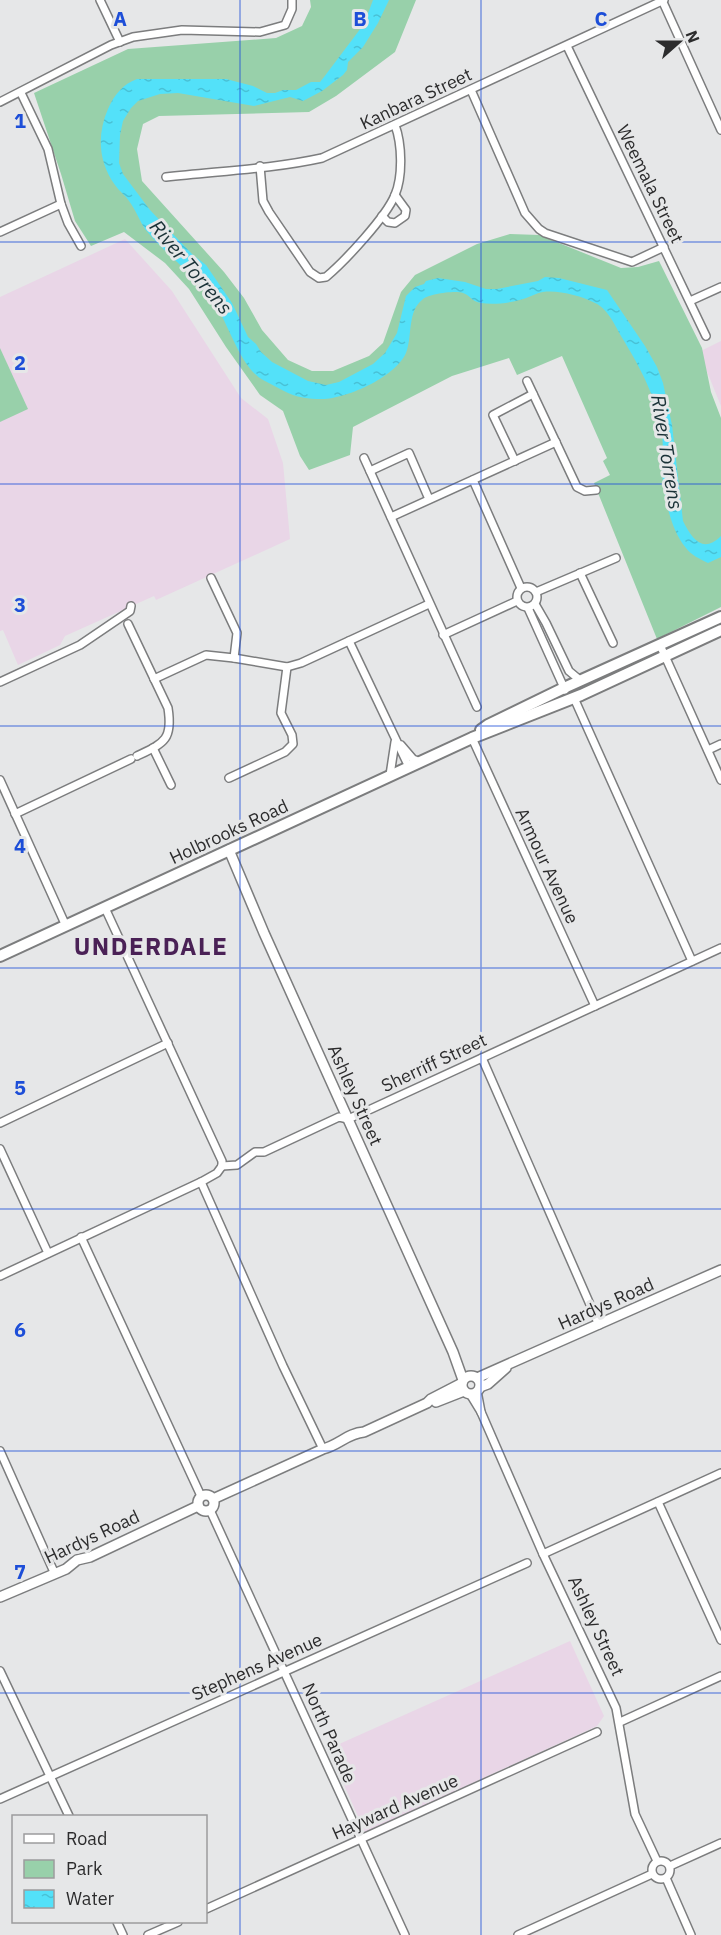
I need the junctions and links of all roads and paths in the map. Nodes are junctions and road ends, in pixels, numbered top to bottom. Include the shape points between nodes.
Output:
1 (100, 0) edge
2 (292, 0) edge
3 (663, 0) edge
4 (120, 42) junction
5 (567, 46) junction
6 (471, 90) junction
7 (21, 93) junction
8 (0, 102) edge
9 (395, 125) junction
10 (721, 130) edge
11 (260, 166) junction
12 (166, 177) dead end
13 (395, 195) junction
14 (61, 204) junction
15 (382, 216) junction
16 (0, 232) edge
17 (81, 246) dead end
18 (664, 247) junction
19 (721, 287) edge
20 (690, 301) junction
21 (706, 336) dead end
22 (526, 381) dead end
23 (533, 394) junction
24 (556, 442) junction
25 (364, 458) dead end
26 (515, 461) junction
27 (370, 471) junction
28 (473, 480) junction
29 (596, 490) dead end
30 (429, 499) junction
31 (391, 517) junction
32 (616, 558) dead end
33 (580, 573) junction
34 (211, 578) dead end
35 (521, 588) junction
36 (536, 592) junction
37 (517, 601) junction
38 (429, 604) junction
39 (131, 606) dead end
40 (531, 606) junction
41 (721, 617) edge
42 (128, 624) dead end
43 (721, 630) edge
44 (444, 635) junction
45 (349, 641) junction
46 (613, 643) dead end
47 (660, 645) junction
48 (665, 656) junction
49 (234, 658) junction
50 (287, 667) junction
51 (154, 679) junction
52 (581, 681) junction
53 (0, 682) edge
54 (564, 688) junction
55 (572, 699) junction
56 (477, 707) dead end
57 (394, 736) junction
58 (472, 738) junction
59 (721, 744) edge
60 (153, 748) junction
61 (708, 750) junction
62 (420, 762) junction
63 (409, 767) junction
64 (390, 776) junction
65 (229, 778) dead end
66 (0, 780) edge
67 (721, 780) edge
68 (171, 785) dead end
69 (15, 814) junction
70 (229, 850) junction
71 (105, 908) junction
72 (66, 926) junction
73 (721, 948) edge
74 (0, 956) edge
75 (692, 961) junction
76 (596, 1006) junction
77 (168, 1043) junction
78 (482, 1058) junction
79 (348, 1119) junction
80 (0, 1123) edge
81 (0, 1149) edge
82 (222, 1166) junction
83 (201, 1182) junction
84 (81, 1237) junction
85 (48, 1253) junction
86 (721, 1270) edge
87 (0, 1275) edge
88 (599, 1324) junction
89 (471, 1385) junction
90 (323, 1449) junction
91 (0, 1451) edge
92 (721, 1473) edge
93 (201, 1496) junction
94 (213, 1499) junction
95 (658, 1502) junction
96 (198, 1506) junction
97 (210, 1510) junction
98 (543, 1554) junction
99 (527, 1563) dead end
100 (54, 1572) junction
101 (0, 1597) edge
102 (721, 1640) edge
103 (0, 1671) edge
104 (284, 1671) junction
105 (721, 1676) edge
106 (620, 1722) junction
107 (597, 1732) dead end
108 (51, 1776) junction
109 (0, 1799) edge
110 (69, 1815) edge
111 (360, 1839) junction
112 (721, 1843) edge
113 (657, 1861) junction
114 (669, 1866) junction
115 (652, 1874) junction
116 (666, 1878) junction
117 (207, 1909) edge
118 (176, 1923) edge
119 (148, 1935) edge
120 (405, 1935) edge
121 (518, 1935) edge
122 (691, 1935) edge

1 - 4 street
2 - 4 street via 285,25 260,32 182,30
3 - 5 street, Kanbara Street
3 - 10 street
4 - 7 street
5 - 6 street, Kanbara Street
5 - 18 street, Weemala Street
6 - 9 street, Kanbara Street
6 - 18 street via 525,213 539,229 632,262
7 - 8 street
7 - 14 street via 48,149
9 - 11 street, Kanbara Street via 322,158
9 - 13 street via 399,167
11 - 12 street, Kanbara Street
11 - 15 street via 263,201 310,272 319,278 337,268
13 - 15 street
13 - 15 street via 406,210 405,216 395,223
14 - 16 street
14 - 17 street
18 - 20 street, Weemala Street
19 - 20 street
20 - 21 street, Weemala Street
22 - 23 street
23 - 24 street
23 - 26 street via 492,415
24 - 26 street
24 - 29 street via 577,487
25 - 27 street
26 - 28 street
27 - 30 street via 409,453
27 - 31 street
28 - 30 street
28 - 35 street
30 - 31 street
31 - 38 street
32 - 33 street
33 - 36 street
33 - 46 street
34 - 49 street via 237,633
35 - 36 street
35 - 37 street
36 - 40 street
37 - 40 street via 521,606
37 - 44 street
38 - 44 street
38 - 45 street
39 - 53 street via 130,611 80,645
40 - 52 street via 546,623 569,671
40 - 54 street
41 - 47 main road, Holbrooks Road
42 - 51 street
43 - 48 main road, Holbrooks Road
44 - 56 street
45 - 50 street
45 - 57 street
47 - 48 street
47 - 52 main road, Holbrooks Road
48 - 55 main road, Holbrooks Road
48 - 61 street
49 - 50 street
49 - 51 street via 206,655
50 - 65 street via 281,713 292,735 292,744 285,752
51 - 60 street via 170,721 163,744
52 - 54 main road, Holbrooks Road
54 - 55 street
54 - 58 main road, Holbrooks Road via 488,725
55 - 58 main road, Holbrooks Road
55 - 75 street
57 - 62 street
57 - 63 street
57 - 64 street
58 - 62 main road, Holbrooks Road
58 - 76 street, Armour Avenue
59 - 61 street
60 - 68 street
60 - 69 street
61 - 67 street
62 - 63 main road, Holbrooks Road
63 - 64 main road, Holbrooks Road
64 - 70 main road, Holbrooks Road
66 - 69 street
69 - 72 street
70 - 71 main road, Holbrooks Road
70 - 79 street, Ashley Street
71 - 72 main road, Holbrooks Road
71 - 77 street
72 - 74 main road, Holbrooks Road
73 - 75 street, Sherriff Street
75 - 76 street, Sherriff Street
76 - 78 street, Sherriff Street
77 - 80 street
77 - 82 street
78 - 79 street, Sherriff Street
78 - 88 street
79 - 82 street, Sherriff Street via 339,1117 264,1152 255,1152 237,1165
79 - 89 street, Ashley Street
81 - 85 street
82 - 83 street, Sherriff Street
83 - 84 street, Sherriff Street
83 - 90 street
84 - 85 street, Sherriff Street
84 - 93 street
85 - 87 street, Sherriff Street
86 - 88 street, Hardys Road
88 - 89 street, Hardys Road via 506,1368 499,1367
89 - 90 street, Hardys Road
89 - 98 street, Ashley Street
90 - 94 street, Hardys Road
91 - 100 street
92 - 95 street
93 - 94 street
93 - 96 street
94 - 97 street
95 - 98 street
95 - 102 street
96 - 97 street
96 - 100 street, Hardys Road
97 - 104 street, North Parade
98 - 106 street, Ashley Street
99 - 104 street, Stephens Avenue
100 - 101 street, Hardys Road
103 - 108 street
104 - 108 street, Stephens Avenue
104 - 111 street, North Parade
105 - 106 street
106 - 113 street, Ashley Street via 636,1814
107 - 111 street, Hayward Avenue
108 - 109 street, Stephens Avenue
108 - 110 street
111 - 117 street, Hayward Avenue
111 - 120 street, North Parade
112 - 114 street
113 - 114 street
113 - 115 street
114 - 116 street
115 - 116 street via 660,1880
115 - 121 street
116 - 122 street
118 - 119 street

